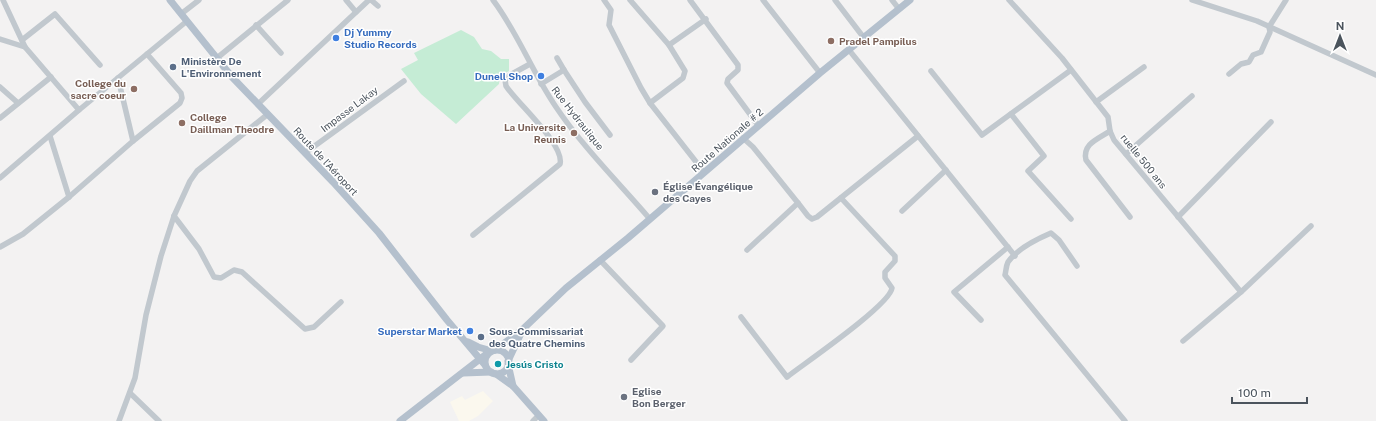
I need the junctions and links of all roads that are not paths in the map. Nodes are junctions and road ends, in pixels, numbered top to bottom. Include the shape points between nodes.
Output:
1 (3, 0) edge
2 (170, 0) edge
3 (200, 0) edge
4 (288, 0) edge
5 (346, 0) edge
6 (370, 0) edge
7 (493, 0) edge
8 (604, 0) edge
9 (630, 0) edge
10 (690, 0) edge
11 (763, 0) edge
12 (835, 0) edge
13 (892, 0) edge
14 (910, 0) edge
15 (1009, 0) edge
16 (1192, 0) edge
17 (1286, 0) edge
18 (378, 6) dead end
19 (899, 9) junction
20 (356, 12) junction
21 (181, 14) junction
22 (706, 19) junction
23 (187, 21) junction
24 (256, 25) junction
25 (1269, 27) junction
26 (864, 38) junction
27 (0, 39) edge
28 (22, 40) junction
29 (669, 45) junction
30 (25, 47) junction
31 (849, 50) junction
32 (281, 53) dead end
33 (147, 54) junction
34 (217, 58) junction
35 (557, 58) dead end
36 (530, 64) junction
37 (100, 65) dead end
38 (1144, 67) dead end
39 (564, 70) junction
40 (1071, 70) junction
41 (931, 72) dead end
42 (820, 73) junction
43 (1229, 74) dead end
44 (1376, 75) edge
45 (51, 77) junction
46 (118, 78) junction
47 (404, 81) dead end
48 (540, 84) junction
49 (0, 87) edge
50 (1192, 96) dead end
51 (1096, 102) junction
52 (18, 103) junction
53 (650, 103) junction
54 (258, 104) junction
55 (79, 110) junction
56 (268, 114) junction
57 (1011, 114) junction
58 (0, 118) edge
59 (1271, 122) dead end
60 (758, 126) junction
61 (1110, 131) junction
62 (610, 135) dead end
63 (50, 136) junction
64 (918, 136) junction
65 (743, 138) junction
66 (133, 141) junction
67 (305, 153) junction
68 (1126, 154) junction
69 (946, 170) junction
70 (704, 172) junction
71 (0, 178) edge
72 (69, 198) junction
73 (841, 198) junction
74 (798, 203) junction
75 (902, 211) dead end
76 (174, 216) junction
77 (1130, 217) dead end
78 (1178, 217) junction
79 (650, 218) junction
80 (1071, 219) dead end
81 (1311, 226) dead end
82 (473, 235) dead end
83 (0, 247) edge
84 (1008, 247) junction
85 (747, 250) dead end
86 (1015, 256) junction
87 (600, 260) junction
88 (1077, 266) dead end
89 (1241, 292) junction
90 (341, 302) dead end
91 (741, 318) dead end
92 (981, 320) dead end
93 (523, 329) junction
94 (464, 340) junction
95 (1183, 342) dead end
96 (492, 351) junction
97 (480, 359) junction
98 (631, 360) dead end
99 (508, 363) junction
100 (485, 365) junction
101 (493, 373) junction
102 (460, 374) junction
103 (513, 386) junction
104 (130, 393) junction
105 (539, 415) junction
106 (119, 421) edge
107 (159, 421) edge
108 (400, 421) edge
109 (533, 421) edge
110 (544, 421) edge
111 (1124, 421) edge

1 - 28 street
2 - 21 main road, Route de l’Aéroport
3 - 21 street
4 - 24 street
5 - 20 street
6 - 18 street
6 - 20 street
7 - 36 street, Rue Hydraulique via 514,31
8 - 53 street via 611,10 609,25
9 - 29 street
10 - 22 street
11 - 42 street
12 - 26 street
13 - 19 street
14 - 19 main road, Route Nationale # 2
15 - 40 street, ruelle 500 ans
16 - 25 street
17 - 25 street
19 - 26 main road, Route Nationale # 2
20 - 54 street
21 - 23 main road, Route de l’Aéroport
22 - 29 street
22 - 60 street via 738,66 738,70 728,79 728,85
23 - 33 street
23 - 34 main road, Route de l’Aéroport
24 - 32 street
24 - 34 street
25 - 43 street via 1270,32 1261,52 1253,55 1249,62 1241,64
25 - 44 street
26 - 31 main road, Route Nationale # 2
27 - 30 street
28 - 30 street
28 - 37 street via 55,14
29 - 53 street via 684,68 685,76
30 - 45 street
31 - 42 main road, Route Nationale # 2
31 - 64 street
33 - 46 street
33 - 66 street via 181,93 182,98 180,103
34 - 54 main road, Route de l’Aéroport
35 - 39 street
36 - 48 street, Rue Hydraulique
36 - 82 street via 505,80 506,86 546,133 560,156 560,164
38 - 51 street
39 - 48 street
39 - 62 street
40 - 51 street, ruelle 500 ans
40 - 57 street
41 - 57 street via 982,135
42 - 60 main road, Route Nationale # 2
45 - 52 street
45 - 55 street
46 - 55 street
46 - 66 street
47 - 67 street, Impasse Lakay
48 - 79 street, Rue Hydraulique via 571,126
49 - 52 street
50 - 68 street
51 - 61 street, ruelle 500 ans via 1108,118
52 - 58 street
53 - 70 street
54 - 56 main road, Route de l’Aéroport
55 - 63 street
56 - 67 main road, Route de l’Aéroport
56 - 76 street via 197,171
57 - 80 street via 1044,156 1028,171
59 - 78 street
60 - 65 main road, Route Nationale # 2
61 - 68 street, ruelle 500 ans
61 - 77 street via 1086,147 1084,152 1086,160
63 - 71 street
63 - 72 street
64 - 69 street
64 - 73 street
65 - 70 main road, Route Nationale # 2
65 - 74 street
66 - 72 street
67 - 94 main road, Route de l’Aéroport via 379,233
68 - 78 street, ruelle 500 ans
69 - 75 street
69 - 84 street
70 - 79 main road, Route Nationale # 2
72 - 83 street via 23,234
73 - 74 street via 815,218 808,216
73 - 91 street via 895,256 895,261 884,275 892,288 890,295 866,318 787,376
74 - 85 street
76 - 90 street via 199,249 214,277 222,278 234,270 242,272 306,329 314,327
76 - 104 street via 146,315
78 - 89 street, ruelle 500 ans
79 - 87 main road, Route Nationale # 2
81 - 89 street
84 - 86 street
84 - 92 street via 954,292
86 - 88 street via 1040,237 1051,233
86 - 111 street via 1008,263 1005,275
87 - 93 main road, Route Nationale # 2
87 - 98 street via 662,326
89 - 95 street
93 - 96 main road, Route Nationale # 2
93 - 99 main road, Route Nationale # 2
94 - 96 main road, Route de l’Aéroport
94 - 97 main road, Route de l’Aéroport
96 - 97 main road, Route Nationale # 2
96 - 99 main road via 505,354
96 - 100 main road via 486,358
97 - 100 main road, Route de l’Aéroport
97 - 102 main road, Route Nationale # 2
99 - 101 main road via 504,371
99 - 103 main road
100 - 101 main road
101 - 102 main road
101 - 103 main road
102 - 108 main road, Route Nationale # 2
103 - 105 main road
104 - 106 street
104 - 107 street
105 - 109 street
105 - 110 main road

